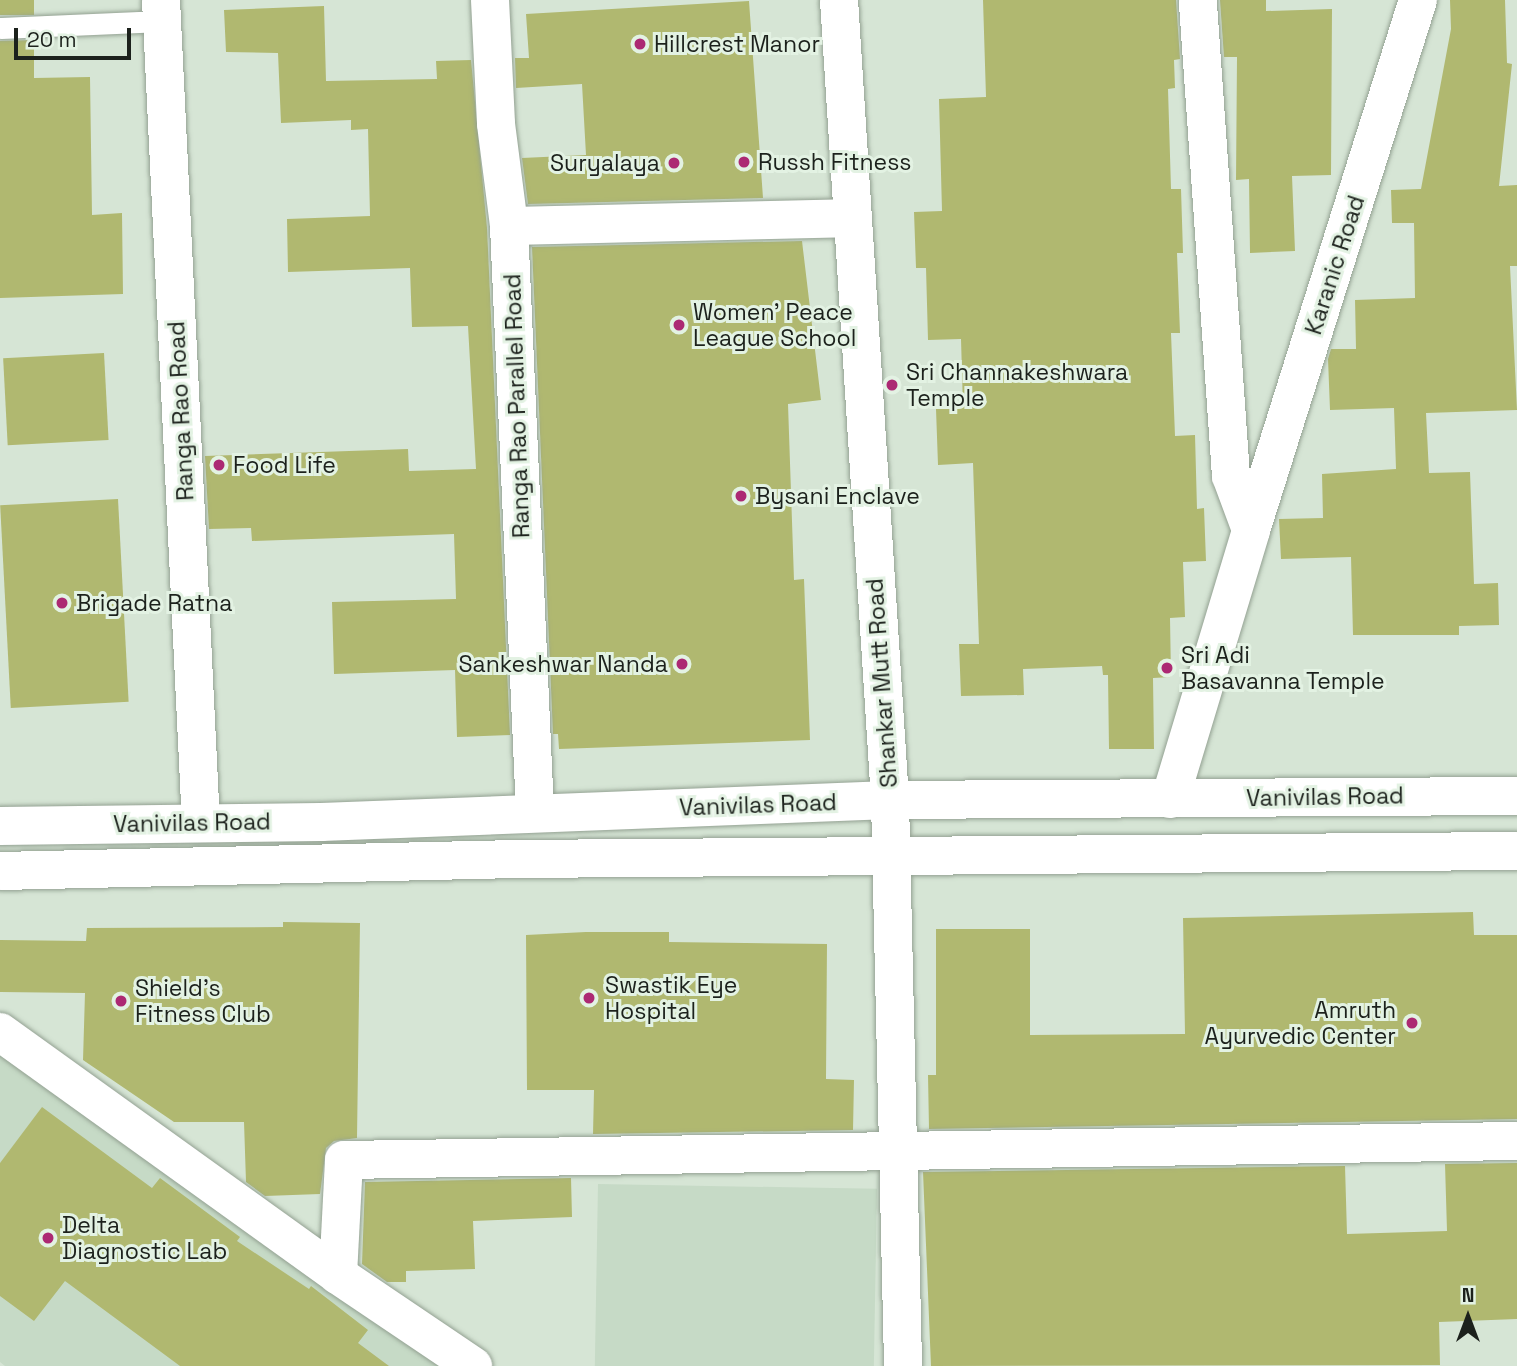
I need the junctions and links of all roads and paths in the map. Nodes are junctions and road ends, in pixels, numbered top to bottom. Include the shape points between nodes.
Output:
1 (489, 0) edge
2 (839, 0) edge
3 (1198, 0) edge
4 (1418, 0) edge
5 (162, 10) edge
6 (0, 27) edge
7 (849, 218) junction
8 (509, 226) junction
9 (1251, 530) junction
10 (1517, 796) edge
11 (1170, 799) junction
12 (890, 800) junction
13 (535, 812) junction
14 (201, 823) junction
15 (0, 826) edge
16 (1517, 851) edge
17 (891, 857) junction
18 (0, 871) edge
19 (0, 1032) edge
20 (1517, 1141) edge
21 (898, 1151) junction
22 (338, 1275) junction
23 (473, 1366) edge
24 (903, 1366) edge

1 - 8 street, Ranga Rao Parallel Road via 496,124
2 - 7 street, Shankar Mutt Road
3 - 9 street via 1231,476
4 - 9 street, Karanic Road
5 - 6 lane
5 - 14 street, Ranga Rao Road
7 - 8 street
7 - 12 street, Shankar Mutt Road
8 - 13 street, Ranga Rao Parallel Road
9 - 11 street, Karanic Road
10 - 11 street, Vanivilas Road
11 - 12 street, Vanivilas Road
12 - 13 street, Vanivilas Road
12 - 17 street, Shankar Mutt Road
13 - 14 street, Vanivilas Road
14 - 15 street, Vanivilas Road
16 - 17 street
17 - 18 street
17 - 21 street, Shankar Mutt Road
19 - 22 street
20 - 21 street
21 - 22 street via 344,1160
21 - 24 street, Shankar Mutt Road
22 - 23 street

